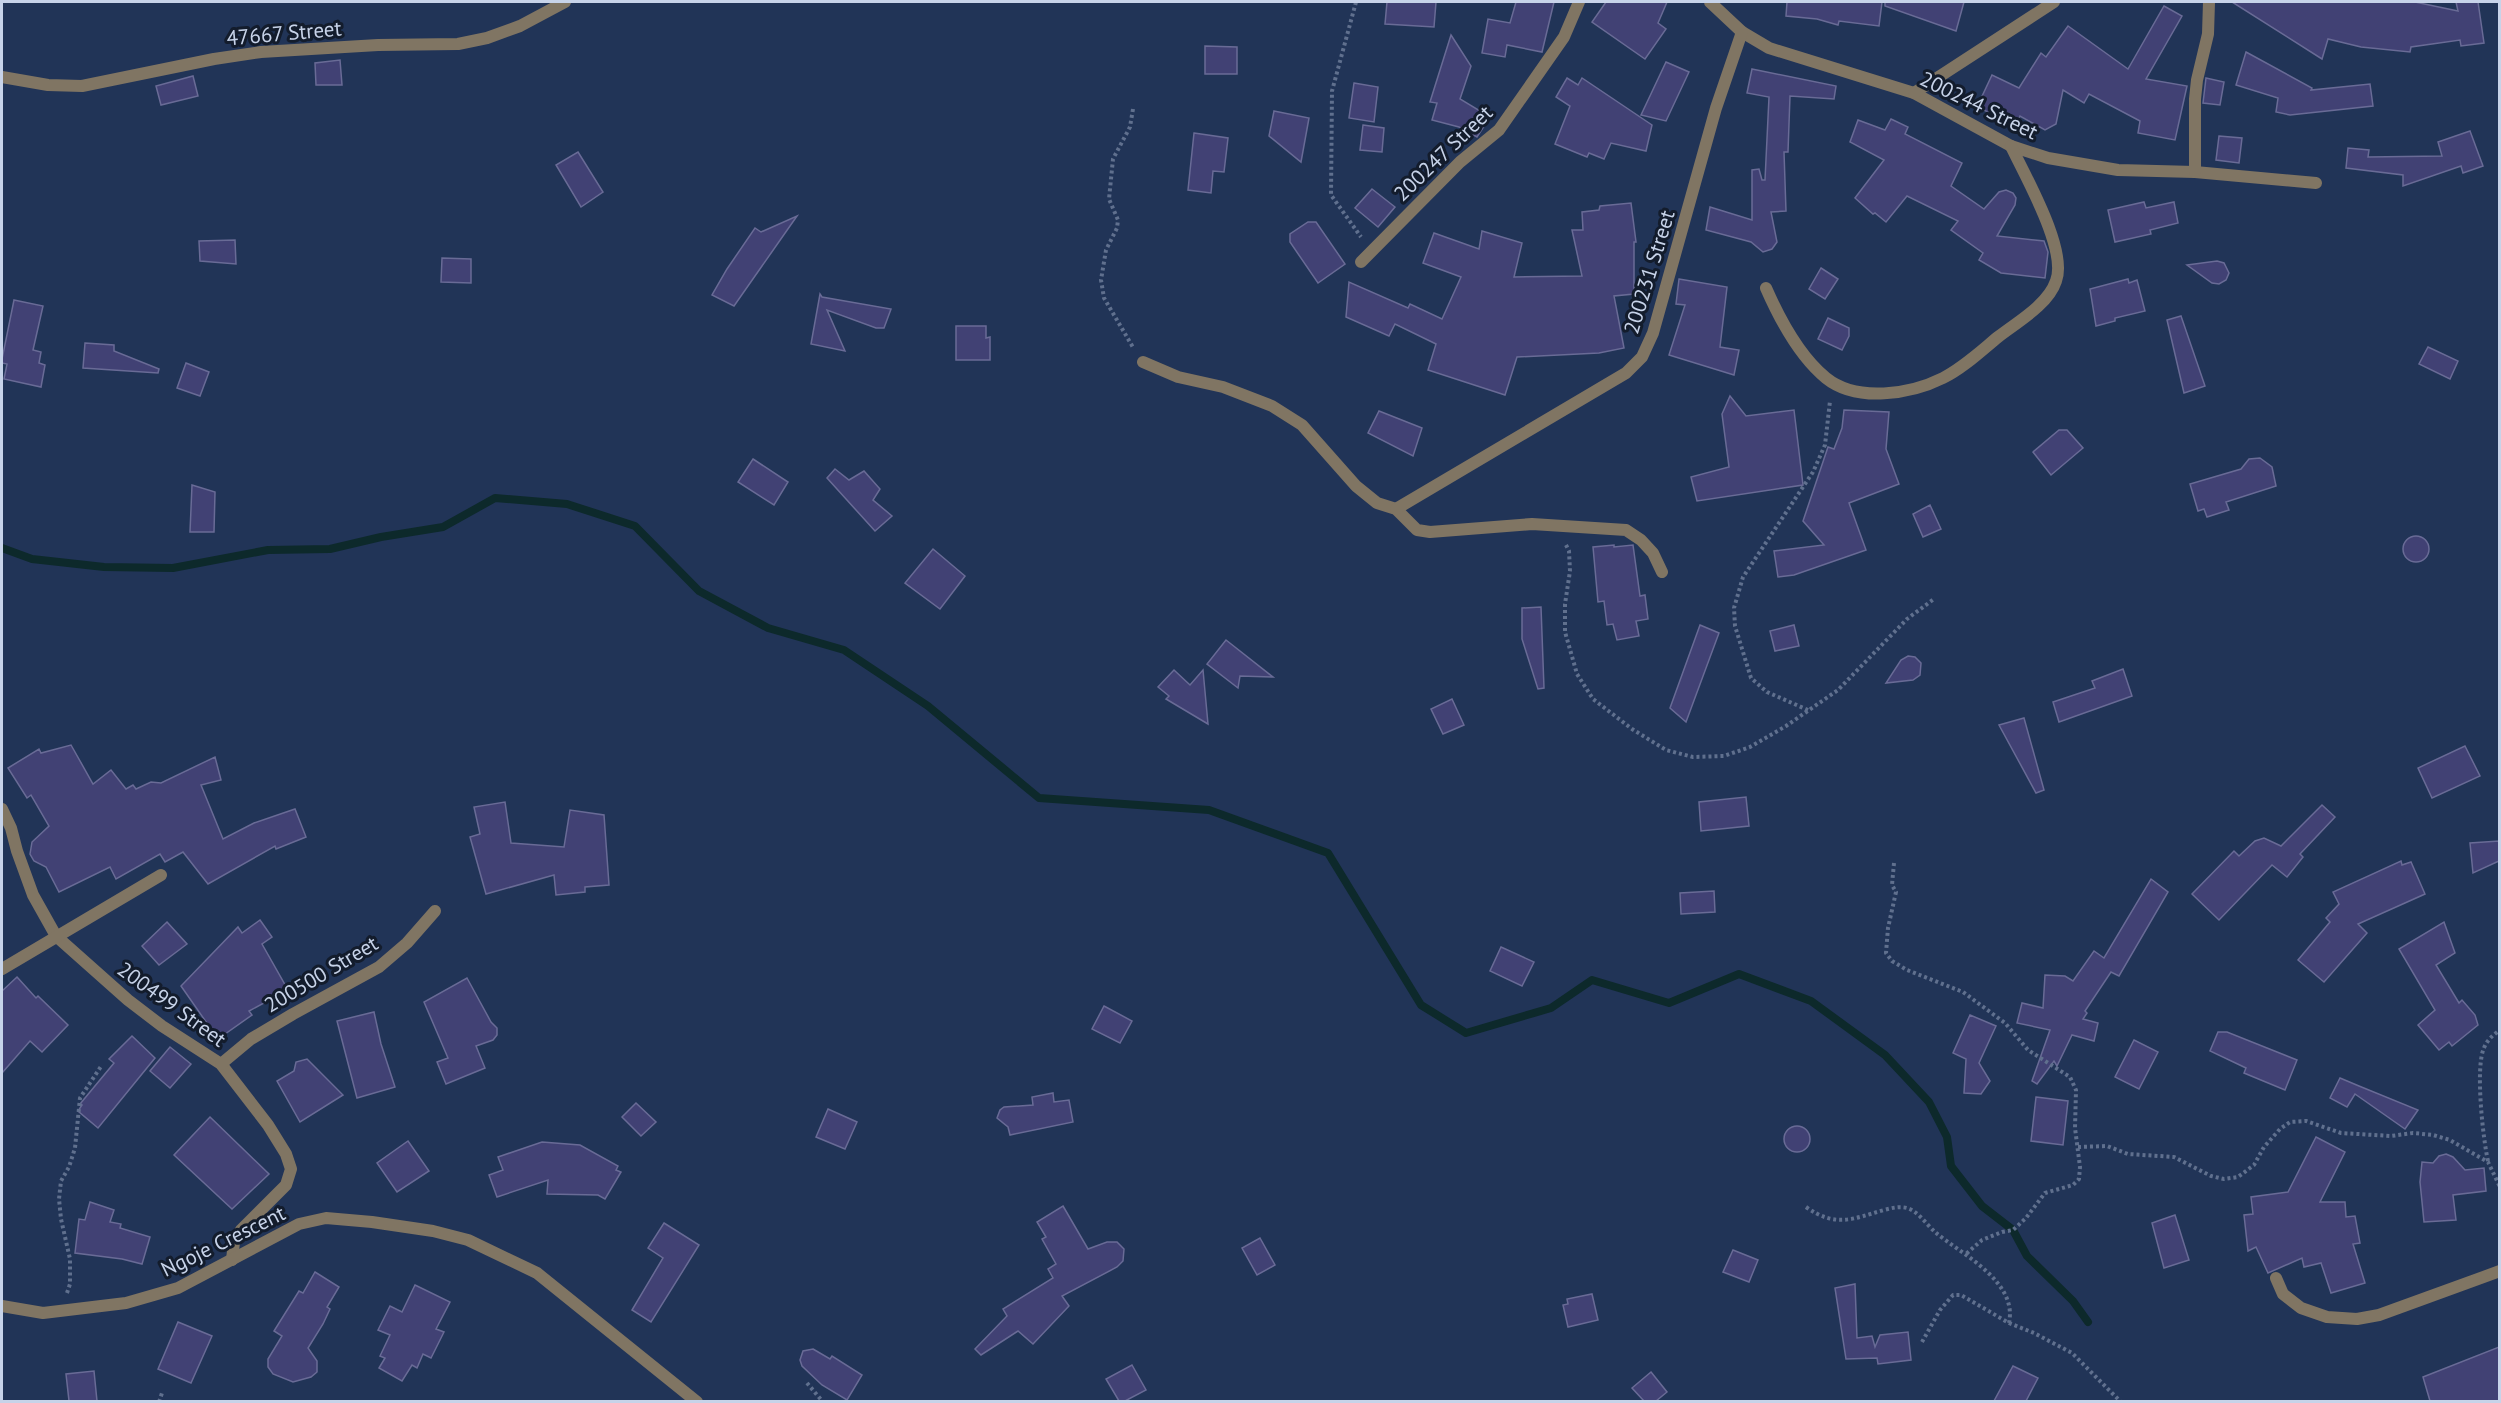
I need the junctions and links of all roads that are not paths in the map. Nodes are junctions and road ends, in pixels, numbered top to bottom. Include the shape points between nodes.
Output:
1 (565, 2) edge
2 (1579, 2) edge
3 (1710, 2) edge
4 (2054, 2) edge
5 (2209, 2) edge
6 (1742, 32) junction
7 (2, 76) edge
8 (1914, 93) junction
9 (2011, 146) junction
10 (2195, 172) junction
11 (2316, 183) dead end
12 (1361, 262) dead end
13 (1766, 288) dead end
14 (1143, 362) road end
15 (1396, 509) junction
16 (1662, 572) dead end
17 (2, 809) edge
18 (161, 875) dead end
19 (435, 911) dead end
20 (56, 936) junction
21 (2, 969) edge
22 (221, 1064) junction
23 (232, 1260) junction
24 (2499, 1271) edge
25 (2276, 1278) dead end
26 (2, 1306) edge
27 (697, 1401) edge

1 - 7 street, 47667 Street via 520,26 458,44 261,52 82,86 48,85
2 - 12 street, 200247 Street via 1564,37 1499,130 1460,162
3 - 6 street
4 - 8 street
5 - 10 street via 2208,34 2196,90
6 - 8 street, 200244 Street via 1769,48
6 - 15 street, 200231 Street via 1716,108 1653,333 1642,357 1626,373 1583,400
8 - 9 street, 200244 Street
9 - 10 street, 200244 Street via 2048,158 2118,170
9 - 13 street via 2046,218 2059,259 2057,281 2044,300 1953,371 1916,390 1893,394 1850,390 1831,382 1791,337
10 - 11 street, 200244 Street
14 - 15 street via 1272,406 1302,425 1356,486 1377,503
15 - 16 street via 1417,530 1430,532 1533,524 1626,530 1653,553
17 - 20 street, 200499 Street via 33,895
18 - 20 street
19 - 22 street, 200500 Street via 379,967 251,1039
20 - 21 street
20 - 22 street, 200499 Street via 128,1000
22 - 23 street, 200499 Street via 268,1125 291,1169 286,1185 241,1230 234,1242
23 - 26 street, Ngoje Crescent via 178,1288 126,1303 43,1313
23 - 27 street, Ngoje Crescent via 298,1224 326,1218 413,1228 468,1240 537,1273
24 - 25 street via 2379,1315 2357,1319 2327,1317 2301,1308 2283,1294

